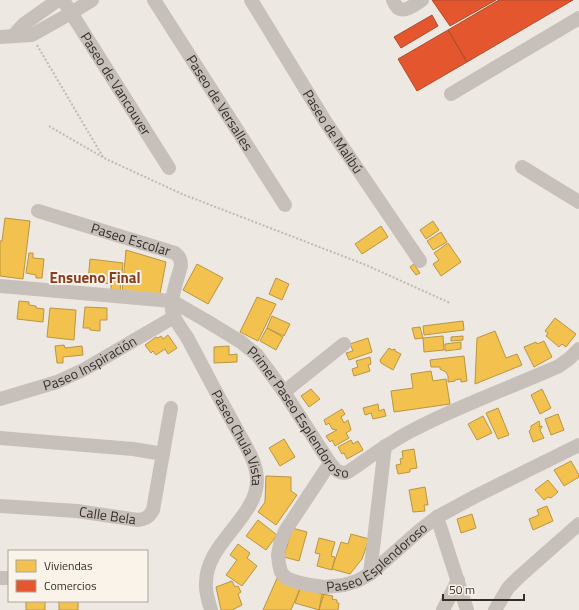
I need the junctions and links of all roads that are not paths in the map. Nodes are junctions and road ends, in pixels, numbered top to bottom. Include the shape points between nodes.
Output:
1 (58, 0) edge
2 (63, 0) edge
3 (92, 0) edge
4 (154, 0) edge
5 (250, 0) edge
6 (392, 0) edge
7 (422, 0) edge
8 (71, 14) junction
9 (579, 18) edge
10 (28, 30) junction
11 (7, 36) edge
12 (451, 94) dead end
13 (522, 167) dead end
14 (169, 168) dead end
15 (579, 202) edge
16 (285, 205) dead end
17 (38, 211) dead end
18 (420, 261) dead end
19 (0, 286) edge
20 (173, 309) junction
21 (344, 344) dead end
22 (579, 349) edge
23 (284, 392) junction
24 (0, 399) edge
25 (171, 408) dead end
26 (0, 438) edge
27 (579, 445) edge
28 (385, 446) junction
29 (163, 454) junction
30 (330, 463) junction
31 (0, 506) edge
32 (437, 517) junction
33 (579, 524) edge
34 (370, 574) junction
35 (458, 580) junction
36 (211, 610) edge
37 (443, 610) edge
38 (467, 610) edge
39 (495, 610) edge

1 - 10 street
2 - 8 street, Paseo de Vancouver
3 - 8 street
4 - 16 street, Paseo de Versalles
5 - 18 street, Paseo de Malibú via 325,120
6 - 7 street via 398,8 405,10
8 - 10 street
8 - 14 street, Paseo de Vancouver
9 - 12 street
10 - 11 street
13 - 15 street
17 - 20 street, Paseo Escolar via 175,253 181,266
19 - 20 street, Primer Paseo Esplendoroso
20 - 23 street, Primer Paseo Esplendoroso via 205,320 241,342 257,355
20 - 24 street, Paseo Inspiración via 85,369 57,382
20 - 36 street, Paseo Chula Vista via 250,453 257,478 254,499 242,519 218,548 207,571 207,596
21 - 23 street
22 - 28 street, Primer Paseo Esplendoroso via 559,366 443,415
23 - 30 street, Primer Paseo Esplendoroso
25 - 29 street, Calle Bela
26 - 29 street via 133,449
27 - 32 street, Paseo Esplendoroso
28 - 30 street, Primer Paseo Esplendoroso via 344,474
28 - 34 street
29 - 31 street, Calle Bela via 153,510 145,519
30 - 34 street, Paseo Esplendoroso via 285,531 278,555 281,572 286,578 297,582 325,587 344,585
32 - 34 street, Paseo Esplendoroso
32 - 35 street
33 - 39 street via 519,576 508,588
35 - 37 street
35 - 38 street

